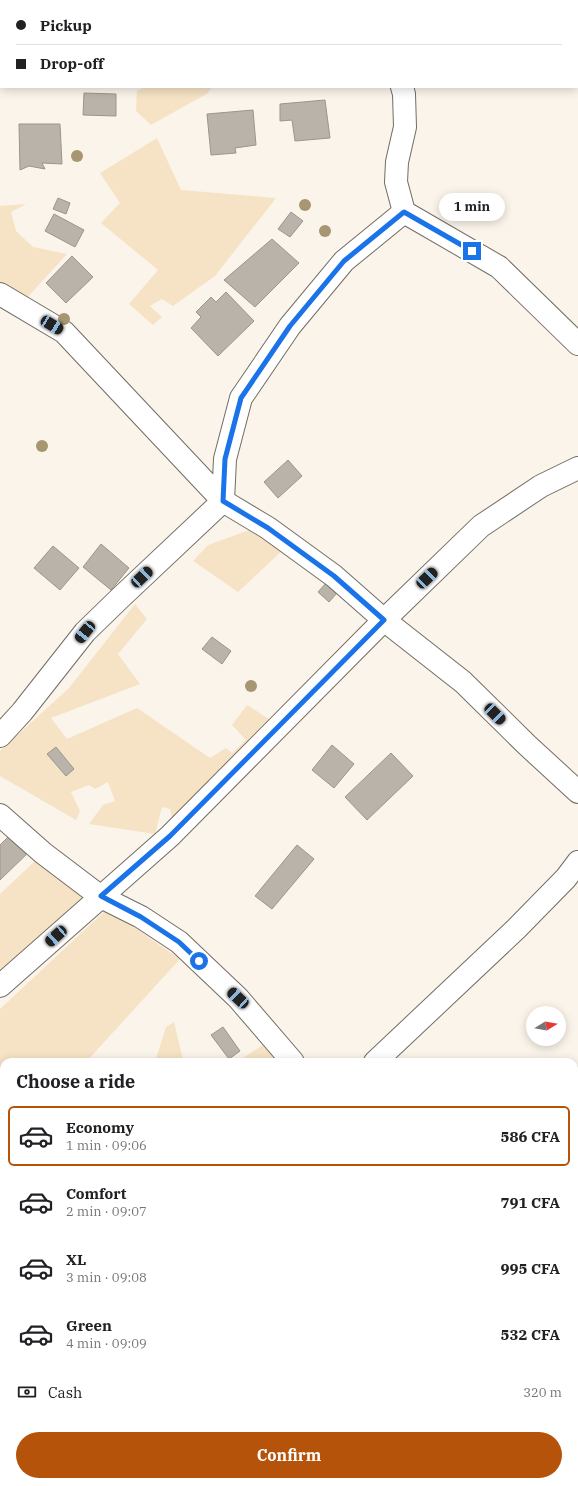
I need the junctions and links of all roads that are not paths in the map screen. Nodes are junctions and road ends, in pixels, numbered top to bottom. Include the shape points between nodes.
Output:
1 (402, 88) edge
2 (404, 212) junction
3 (0, 294) edge
4 (578, 344) edge
5 (578, 468) edge
6 (223, 501) junction
7 (384, 620) junction
8 (0, 736) edge
9 (578, 792) edge
10 (0, 815) edge
11 (578, 862) edge
12 (101, 896) junction
13 (0, 986) edge
14 (290, 1058) edge
15 (380, 1058) edge

1 - 2 street via 405,128 397,162 396,182
2 - 4 street via 499,267
2 - 6 street via 344,261 290,326 241,398 225,459
3 - 6 street via 64,332
5 - 7 street via 541,486 481,526
6 - 7 street via 268,528 334,576
6 - 8 street via 85,632
7 - 9 street via 463,682
7 - 12 street via 170,836
10 - 12 street via 43,853
11 - 15 street via 566,878 516,929
12 - 13 street
12 - 14 street via 141,917 179,942 238,998

